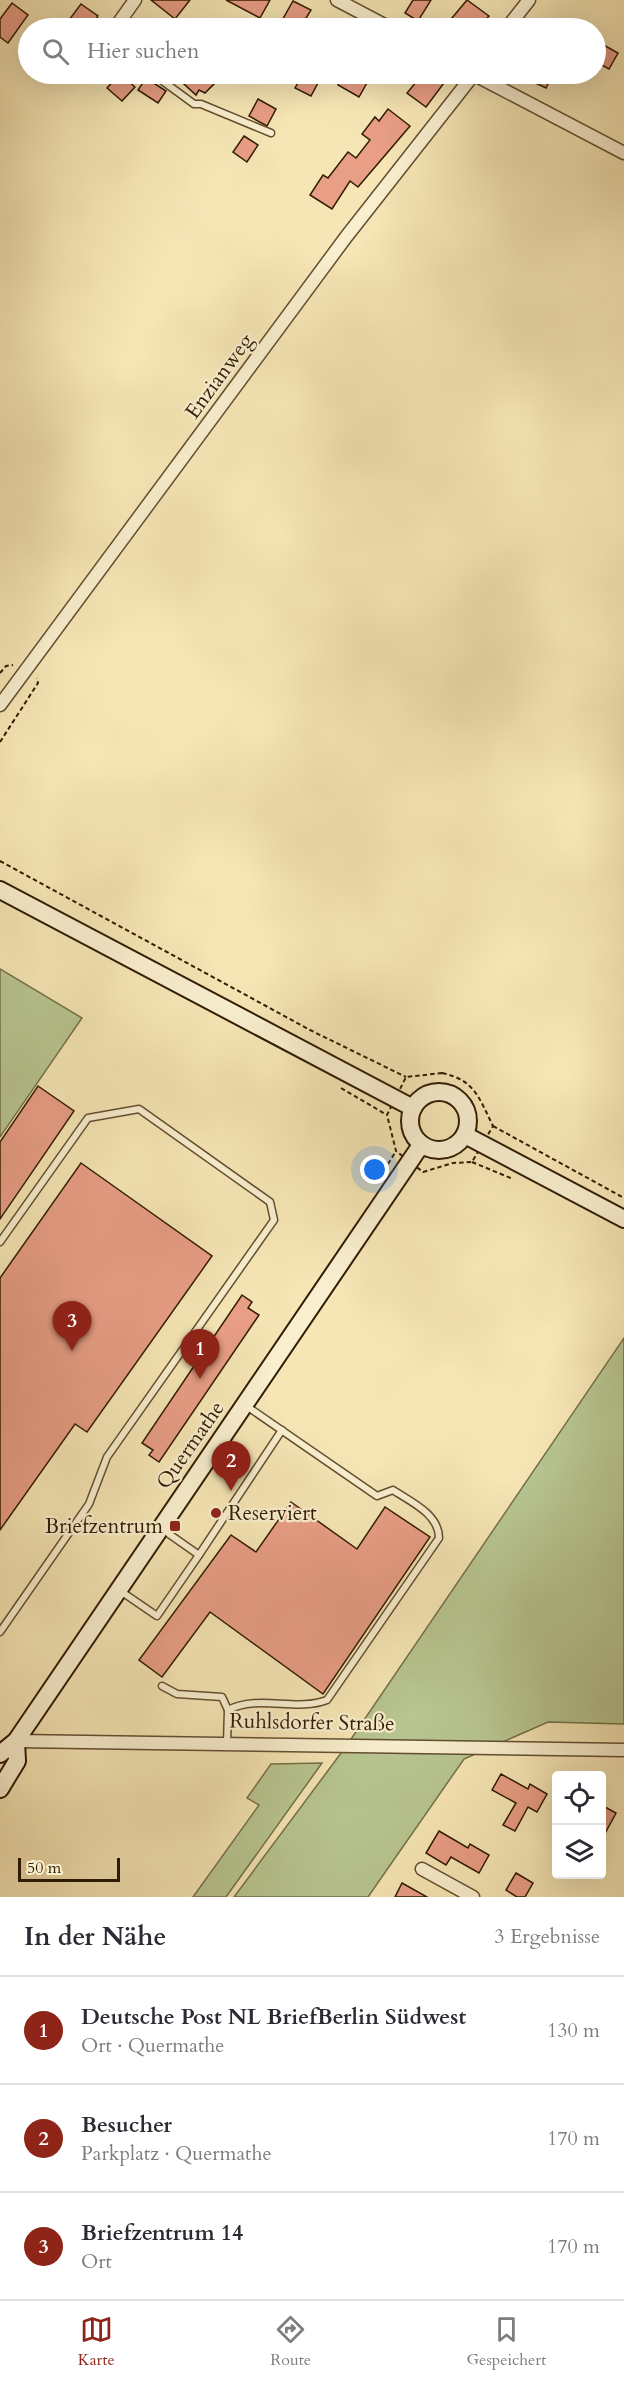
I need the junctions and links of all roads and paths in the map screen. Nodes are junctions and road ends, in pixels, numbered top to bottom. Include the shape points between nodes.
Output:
1 (135, 0) edge
2 (337, 0) edge
3 (528, 0) edge
4 (122, 18) edge
5 (371, 18) edge
6 (514, 18) edge
7 (167, 84) edge
8 (466, 84) edge
9 (493, 84) edge
10 (271, 133) dead end
11 (624, 153) edge
12 (32, 662) junction
13 (0, 705) edge
14 (0, 742) edge
15 (0, 861) edge
16 (0, 890) edge
17 (406, 1077) junction
18 (395, 1097) junction
19 (413, 1108) junction
20 (493, 1126) junction
21 (465, 1135) junction
22 (421, 1145) junction
23 (484, 1145) junction
24 (410, 1161) junction
25 (624, 1198) edge
26 (624, 1219) edge
27 (0, 1242) edge
28 (245, 1405) junction
29 (282, 1430) junction
30 (164, 1522) junction
31 (199, 1556) junction
32 (118, 1589) junction
33 (0, 1632) edge
34 (162, 1686) dead end
35 (228, 1710) junction
36 (8, 1741) edge
37 (227, 1743) junction
38 (624, 1750) edge
39 (0, 1754) edge
40 (0, 1789) edge
41 (422, 1869) dead end
42 (473, 1897) edge

1 - 4 street
2 - 5 street
3 - 6 street
7 - 10 lane via 194,104
8 - 12 street, Enzianweg via 346,237
9 - 11 street
12 - 13 street, Enzianweg
12 - 14 path via 38,683
15 - 17 path via 331,1041
16 - 18 main road
17 - 18 path
17 - 20 path via 442,1073 460,1077 475,1090
18 - 19 main road
18 - 24 path via 387,1115 396,1152
19 - 21 main road via 428,1094 448,1093 457,1098 468,1115
19 - 22 main road via 409,1124
20 - 23 path
20 - 25 path
21 - 22 main road via 450,1149 440,1151
21 - 23 main road
22 - 24 main road, Quermathe
23 - 24 path via 472,1162 423,1172
23 - 26 main road
24 - 28 main road, Quermathe
27 - 33 lane via 87,1118 139,1110 270,1202 274,1210 274,1220 107,1457 89,1504
28 - 29 lane
28 - 30 main road, Quermathe
29 - 31 lane
29 - 35 lane via 377,1496 393,1490 433,1518 440,1538 327,1700 255,1703
30 - 31 lane via 169,1534
30 - 32 main road, Quermathe
31 - 32 lane via 158,1616
32 - 36 main road, Quermathe
34 - 35 lane via 177,1694 222,1697
35 - 37 lane
36 - 37 street, Ruhlsdorfer Straße
36 - 39 main road, Quermathe
36 - 40 main road, Quermathe via 16,1761
37 - 38 street, Ruhlsdorfer Straße
41 - 42 street

